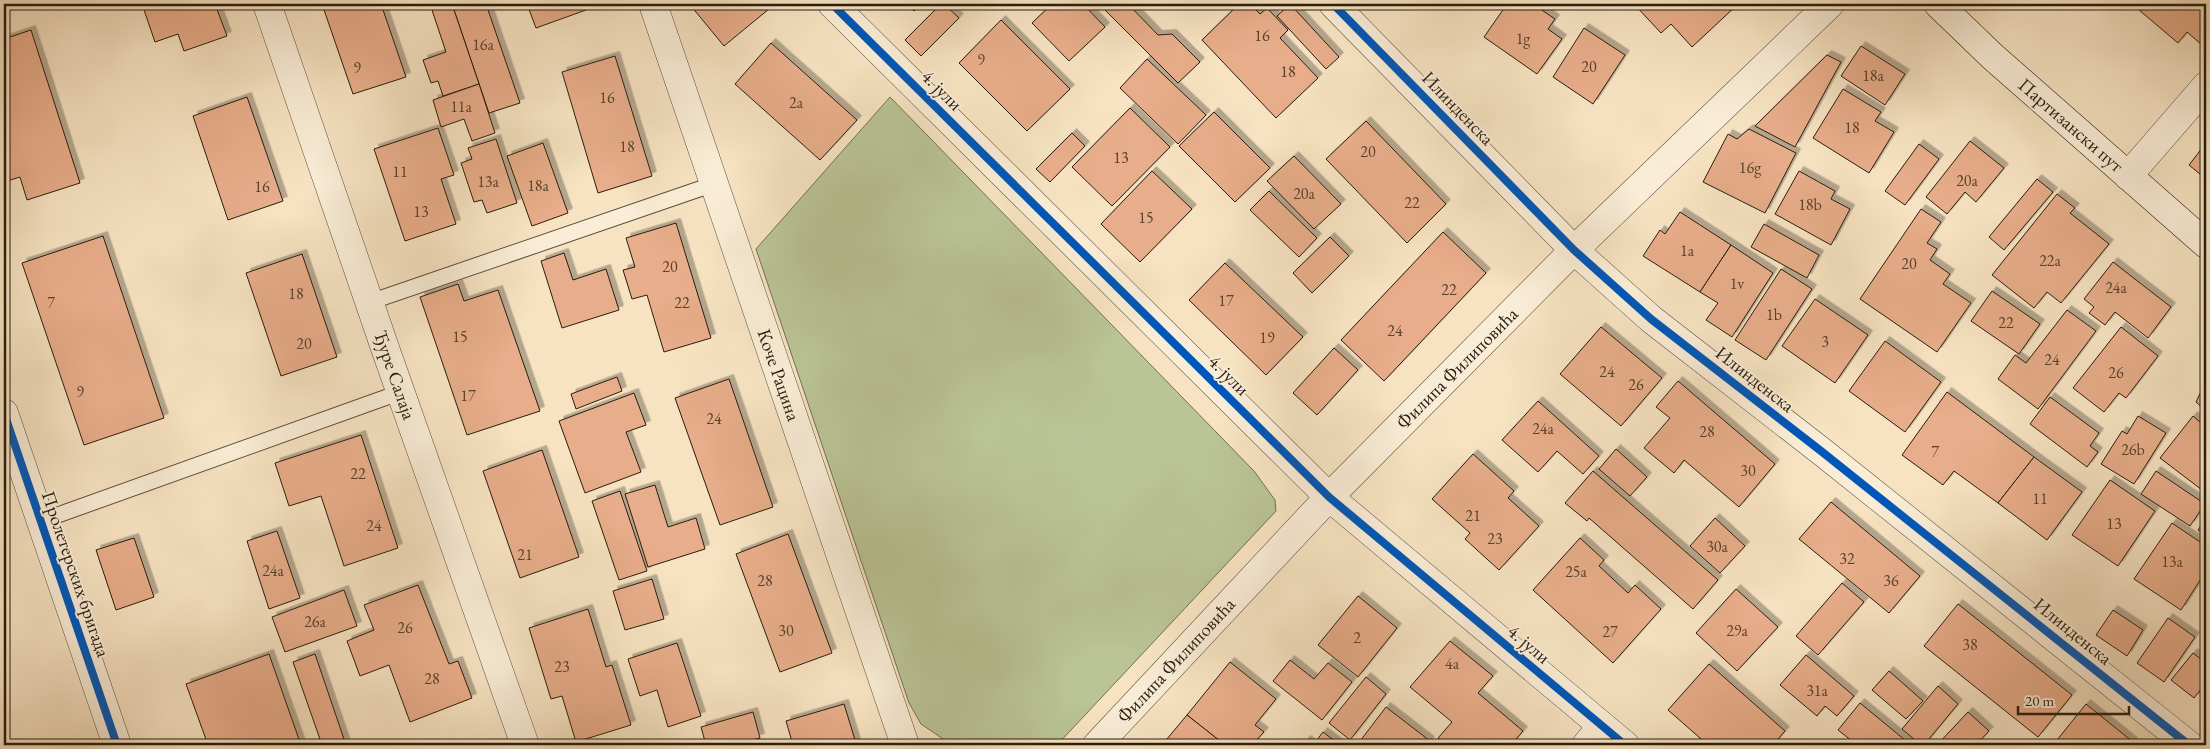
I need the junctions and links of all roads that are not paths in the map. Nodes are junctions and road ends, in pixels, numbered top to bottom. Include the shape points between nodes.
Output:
1 (268, 4) edge
2 (653, 4) edge
3 (832, 4) edge
4 (1333, 4) edge
5 (1830, 4) edge
6 (1938, 4) edge
7 (2206, 86) edge
8 (2128, 176) junction
9 (714, 184) junction
10 (2206, 244) edge
11 (1574, 250) junction
12 (370, 302) junction
13 (400, 392) junction
14 (4, 413) edge
15 (1329, 497) junction
16 (41, 521) junction
17 (1594, 736) edge
18 (117, 745) edge
19 (525, 745) edge
20 (905, 745) edge
21 (1096, 745) edge
22 (1625, 745) edge
23 (2189, 745) edge

1 - 12 street, Ђуре Салаја
2 - 9 street, Коче Рацина
3 - 15 street, 4. јули
4 - 11 street, Илинденска
5 - 11 street, Филипа Филиповића
6 - 8 street, Партизански пут
7 - 8 street
8 - 10 street, Партизански пут
9 - 12 lane
9 - 20 street, Коче Рацина
11 - 15 street, Филипа Филиповића
11 - 23 street, Илинденска via 1651,319
12 - 13 street, Ђуре Салаја
13 - 16 lane
13 - 19 street, Ђуре Салаја
14 - 16 street, Пролетерских бригада
15 - 17 street, 4. јули
15 - 21 street, Филипа Филиповића
16 - 18 street, Пролетерских бригада
17 - 22 street, 4. јули

